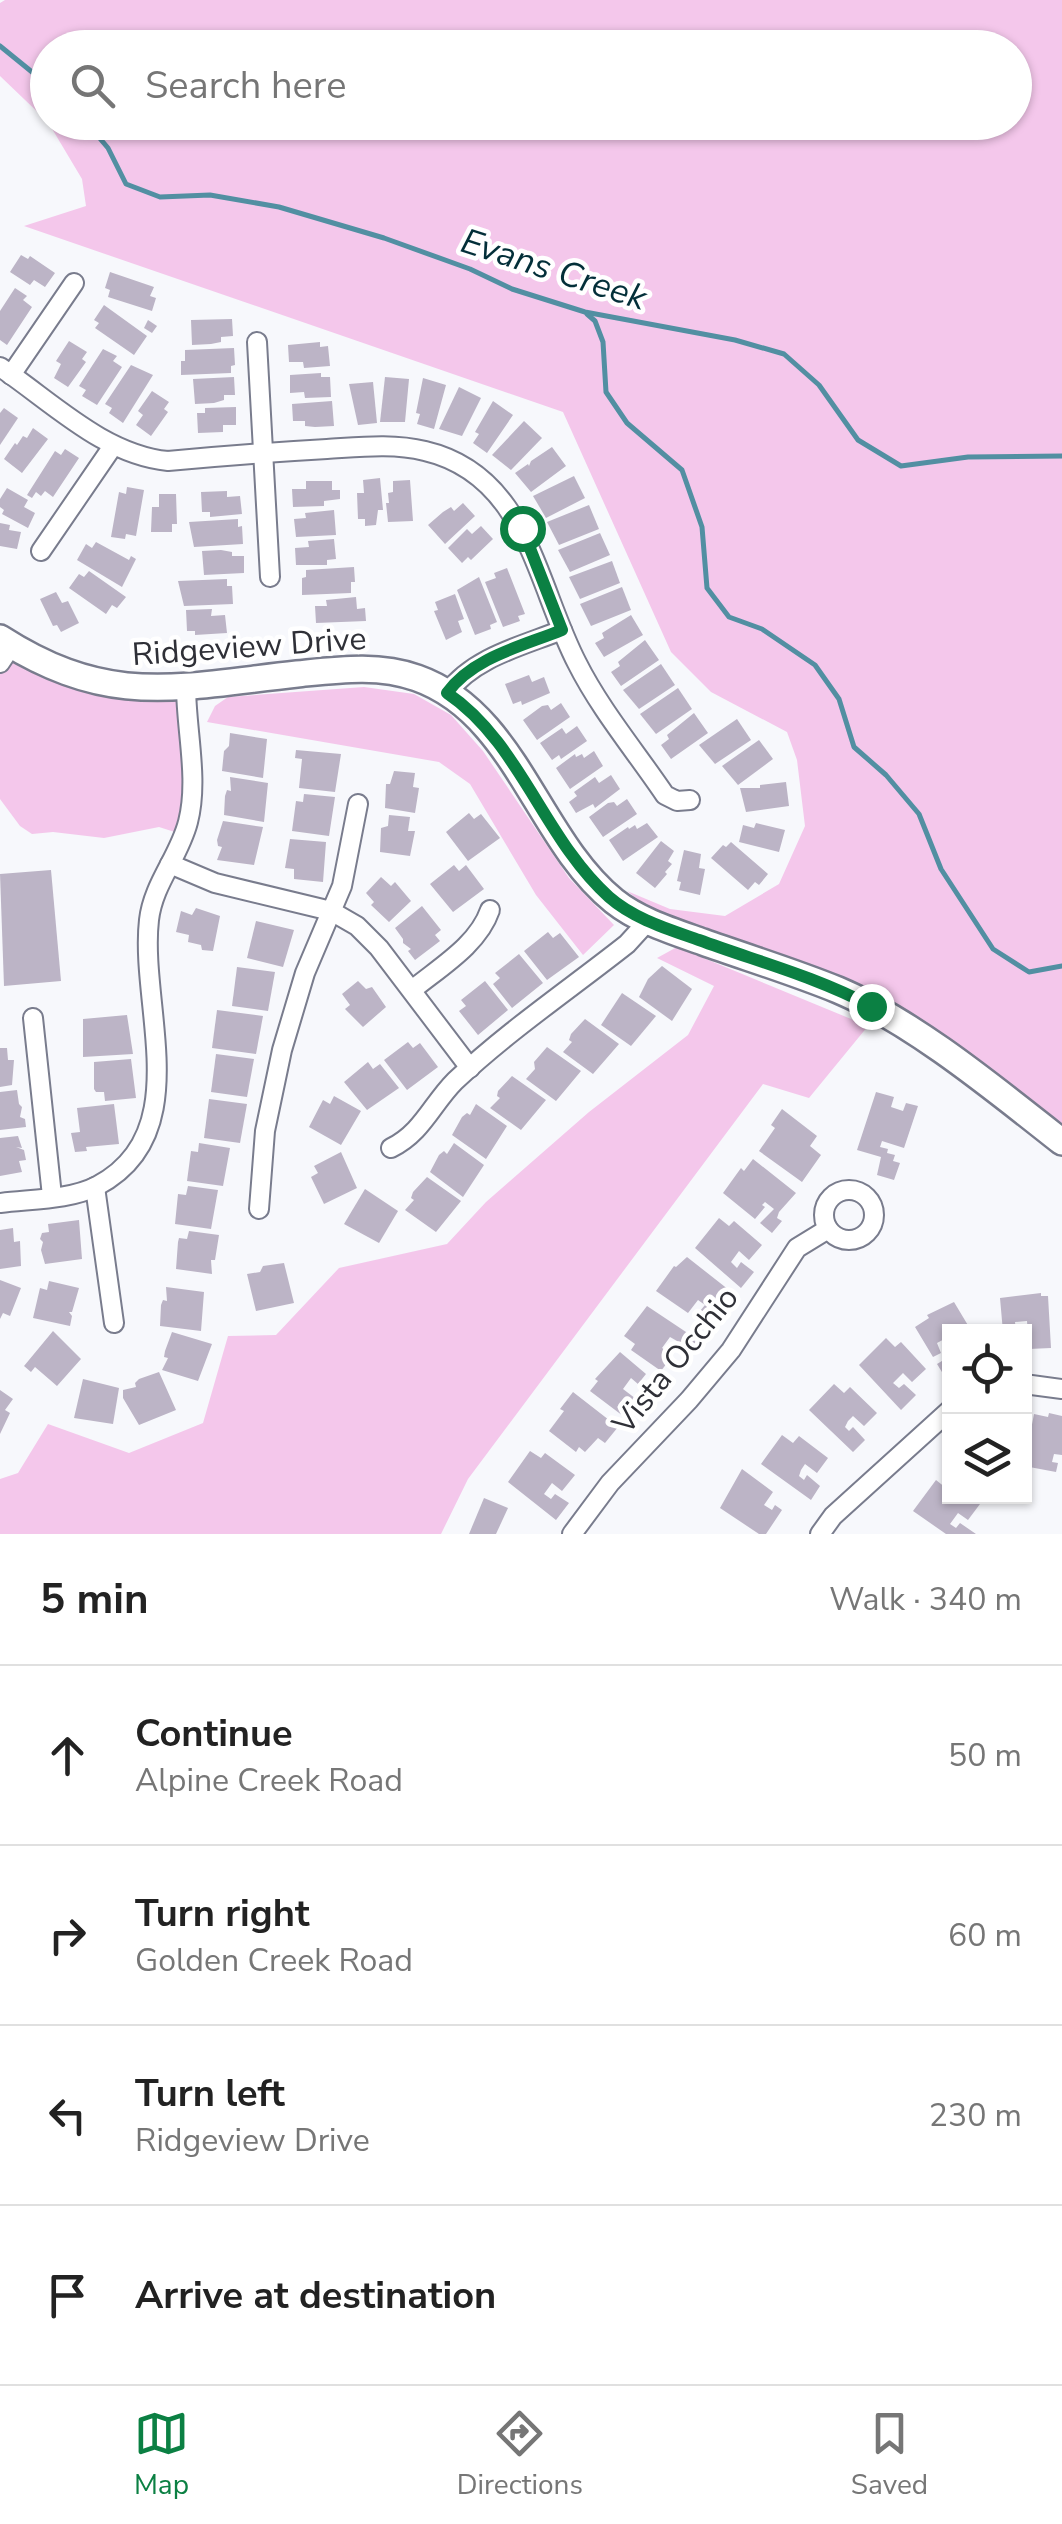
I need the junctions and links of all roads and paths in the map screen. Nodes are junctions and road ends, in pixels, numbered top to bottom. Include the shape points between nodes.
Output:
1 (74, 283) dead end
2 (257, 342) dead end
3 (6, 371) edge
4 (113, 446) junction
5 (263, 452) junction
6 (41, 551) dead end
7 (270, 576) dead end
8 (562, 630) junction
9 (4, 649) edge
10 (186, 686) junction
11 (447, 693) junction
12 (690, 800) dead end
13 (358, 804) dead end
14 (170, 864) junction
15 (490, 910) dead end
16 (332, 911) junction
17 (648, 922) junction
18 (412, 990) junction
19 (33, 1018) dead end
20 (470, 1068) junction
21 (1062, 1142) edge
22 (392, 1148) dead end
23 (96, 1187) junction
24 (52, 1196) junction
25 (0, 1203) edge
26 (259, 1209) dead end
27 (828, 1229) dead end
28 (114, 1323) dead end
29 (1032, 1385) edge
30 (1062, 1389) edge
31 (946, 1414) edge
32 (572, 1534) edge
33 (820, 1534) edge

1 - 3 street
2 - 5 street
3 - 4 street
4 - 5 street via 168,461
4 - 6 street
5 - 7 street
5 - 8 street via 405,447 472,470 493,486 522,528
8 - 11 street via 478,664
8 - 12 street via 585,678 666,795
9 - 10 street, Ridgeview Drive via 97,684
10 - 11 street, Ridgeview Drive via 368,669 415,678
10 - 14 street via 192,796
11 - 17 street, Ridgeview Drive via 492,736 596,884
13 - 16 street
14 - 16 street
14 - 23 street via 156,892 148,937 156,1104 142,1144
15 - 18 street via 470,942
16 - 18 street via 368,935
16 - 26 street via 304,974 278,1064
17 - 20 street
17 - 21 street, Ridgeview Drive via 856,998 978,1076
18 - 20 street
19 - 24 street
20 - 22 street via 412,1136
23 - 24 street
23 - 28 street
24 - 25 street
27 - 32 street, Vista Occhio via 797,1248 730,1350
29 - 30 street
31 - 33 street

